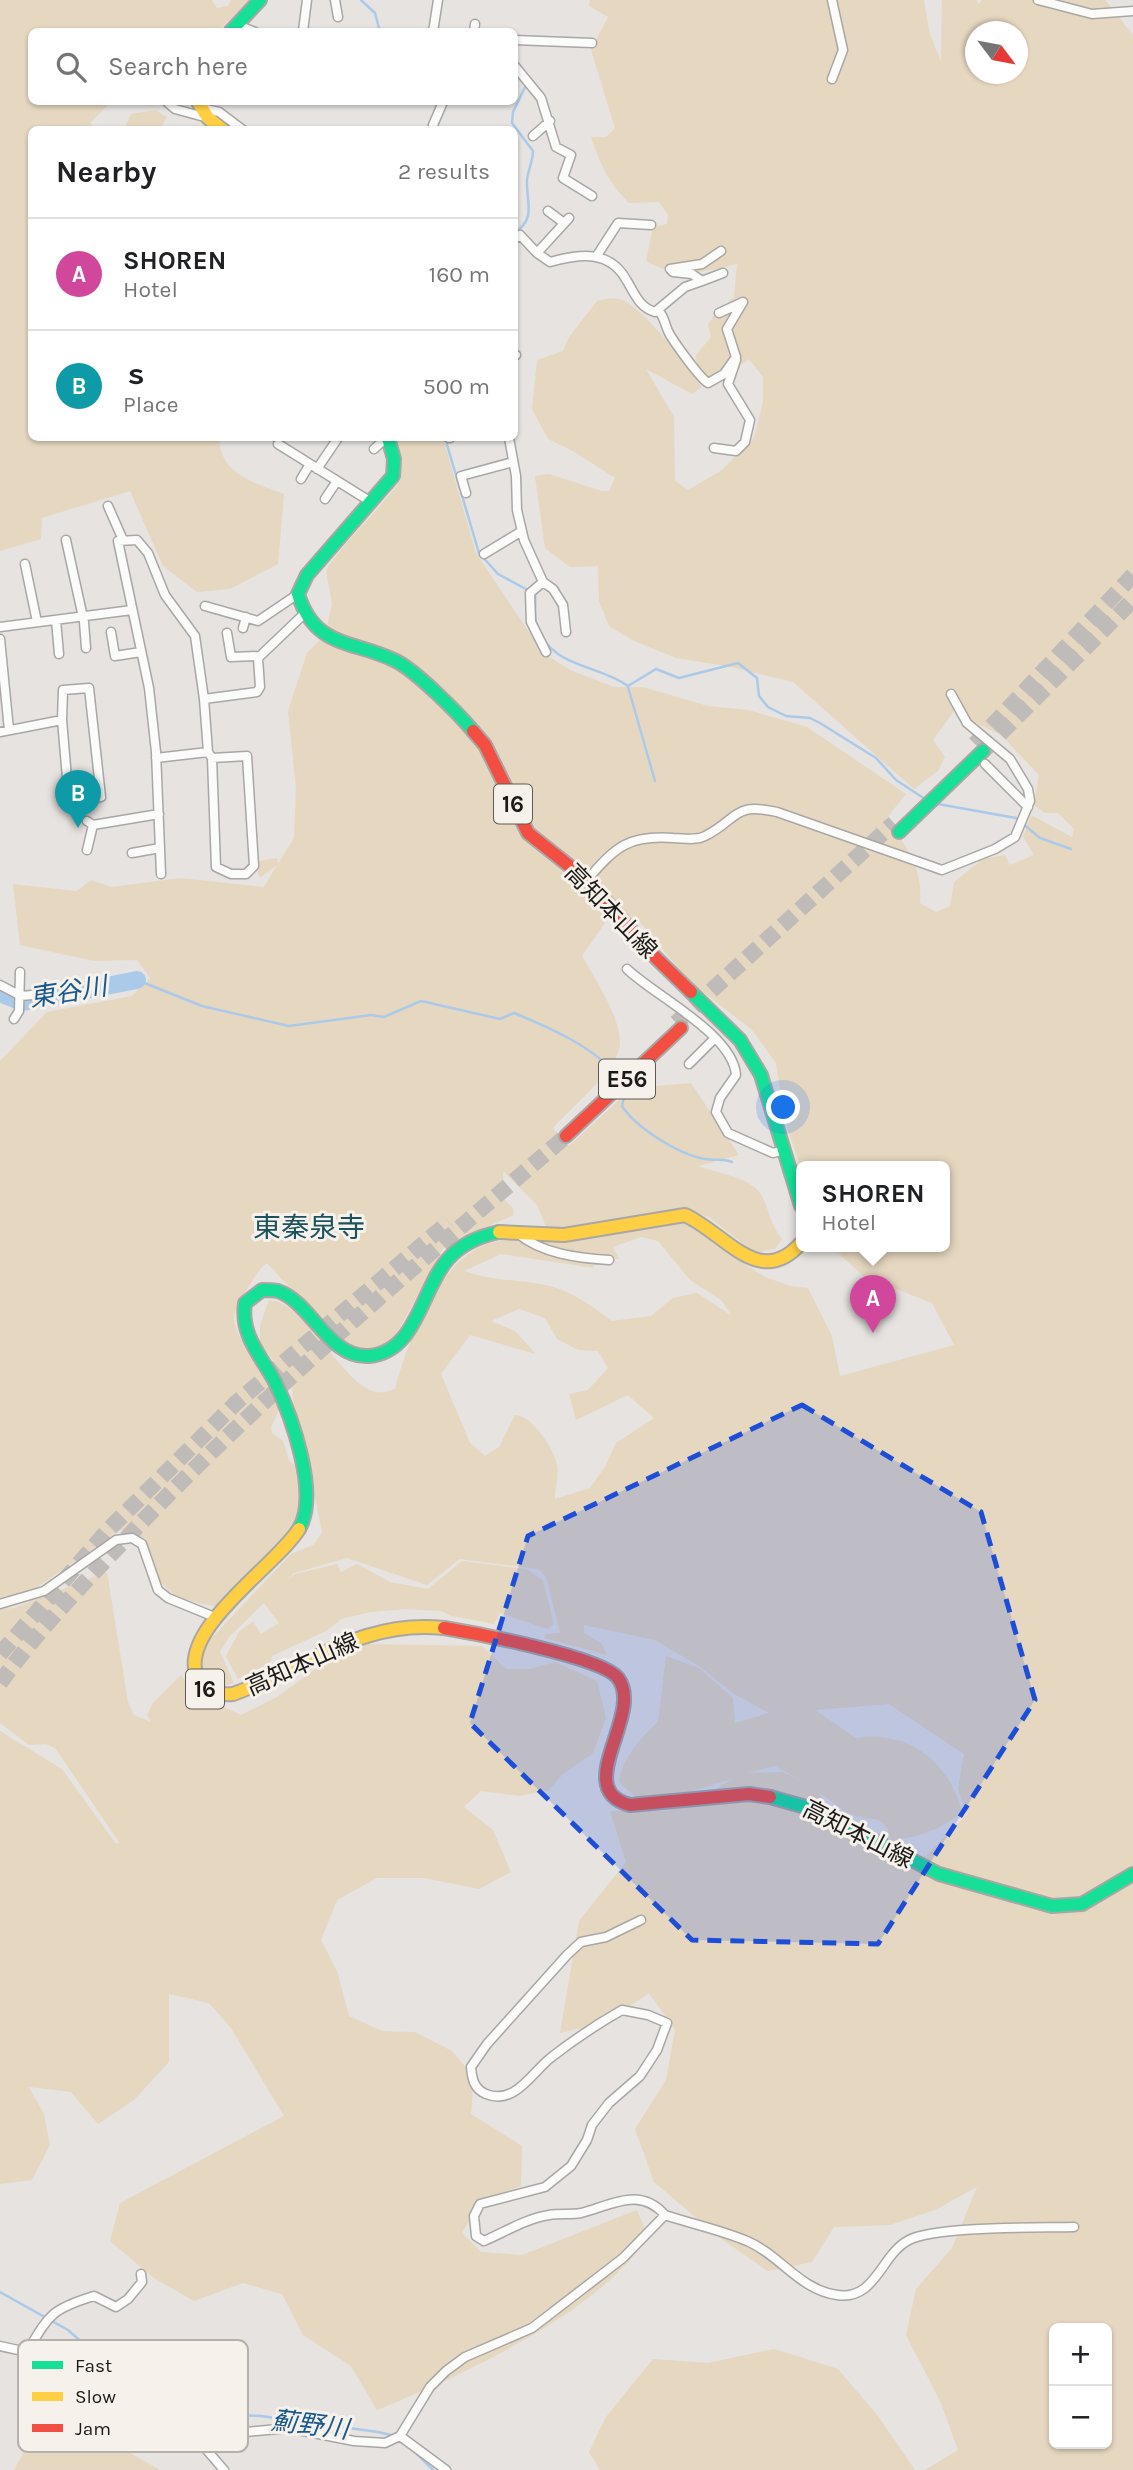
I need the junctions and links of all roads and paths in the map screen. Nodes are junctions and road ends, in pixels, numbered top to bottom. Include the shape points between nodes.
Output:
1 (260, 0) edge
2 (307, 0) edge
3 (335, 0) edge
4 (438, 0) edge
5 (832, 0) edge
6 (1038, 0) edge
7 (1133, 11) edge
8 (338, 16) dead end
9 (233, 28) edge
10 (303, 28) edge
11 (434, 28) edge
12 (518, 40) edge
13 (592, 43) dead end
14 (518, 70) edge
15 (832, 79) dead end
16 (170, 105) edge
17 (442, 105) edge
18 (203, 109) edge
19 (550, 121) junction
20 (219, 126) edge
21 (238, 126) edge
22 (433, 126) edge
23 (533, 136) dead end
24 (592, 196) dead end
25 (548, 211) dead end
26 (651, 225) dead end
27 (518, 236) edge
28 (721, 251) dead end
29 (537, 253) junction
30 (596, 257) junction
31 (723, 273) dead end
32 (702, 281) junction
33 (659, 311) junction
34 (719, 313) dead end
35 (736, 357) junction
36 (335, 441) edge
37 (383, 441) edge
38 (388, 441) edge
39 (510, 441) edge
40 (278, 443) dead end
41 (714, 447) dead end
42 (374, 449) dead end
43 (513, 461) junction
44 (314, 466) junction
45 (301, 479) dead end
46 (337, 481) junction
47 (466, 494) dead end
48 (325, 499) dead end
49 (371, 502) junction
50 (108, 506) dead end
51 (522, 531) junction
52 (66, 540) dead end
53 (122, 540) junction
54 (484, 554) dead end
55 (25, 564) dead end
56 (542, 582) junction
57 (298, 594) junction
58 (205, 606) dead end
59 (132, 610) junction
60 (304, 614) junction
61 (82, 616) junction
62 (246, 617) junction
63 (56, 620) junction
64 (37, 622) junction
65 (0, 627) edge
66 (243, 628) dead end
67 (111, 632) dead end
68 (566, 632) dead end
69 (227, 633) dead end
70 (0, 639) edge
71 (86, 648) dead end
72 (141, 652) junction
73 (546, 652) dead end
74 (59, 654) dead end
75 (259, 656) junction
76 (951, 694) dead end
77 (204, 699) junction
78 (62, 720) junction
79 (4, 731) edge
80 (981, 753) joint
81 (210, 755) junction
82 (156, 758) junction
83 (67, 778) dead end
84 (86, 801) dead end
85 (1026, 810) junction
86 (159, 814) junction
87 (897, 827) tunnel mouth
88 (160, 848) junction
89 (87, 850) dead end
90 (132, 853) dead end
91 (161, 874) dead end
92 (587, 880) junction
93 (627, 969) dead end
94 (20, 972) dead end
95 (0, 985) edge
96 (32, 995) dead end
97 (21, 996) junction
98 (13, 1019) dead end
99 (676, 1029) tunnel mouth
100 (714, 1039) junction
101 (689, 1064) dead end
102 (563, 1133) tunnel mouth
103 (785, 1150) junction
104 (796, 1188) edge
105 (515, 1231) junction
106 (796, 1248) edge
107 (609, 1260) dead end
108 (0, 1604) edge
109 (217, 1618) junction
110 (1133, 1874) edge
111 (641, 1920) dead end
112 (665, 2215) junction
113 (1074, 2227) dead end
114 (141, 2274) dead end
115 (33, 2340) edge
116 (0, 2346) edge
117 (18, 2350) edge
118 (248, 2432) edge
119 (397, 2439) junction
120 (208, 2452) edge
121 (224, 2470) edge
122 (446, 2470) edge

1 - 9 main road
2 - 10 street
3 - 8 street
4 - 11 street
5 - 15 street via 843,50
6 - 7 street via 1092,14
12 - 13 street
14 - 19 street via 537,92
16 - 18 street
17 - 22 street
18 - 20 main road
18 - 21 street via 219,112
19 - 23 street
19 - 24 street via 556,146 571,155 563,178
25 - 29 street via 566,220
26 - 30 street via 618,223
27 - 29 street
28 - 32 street via 702,264 670,270
29 - 30 street via 550,262 576,254
30 - 33 street via 622,272 637,300 649,310
31 - 32 street
32 - 33 street via 685,287
33 - 35 street via 667,320 668,332 706,382 719,377
34 - 35 street via 743,302 727,329
35 - 41 street via 729,384 750,420 746,442 736,451
36 - 44 street
37 - 42 street
38 - 49 main road via 393,476
39 - 43 street
40 - 44 street
43 - 47 street via 461,476
43 - 51 street
44 - 45 street
44 - 46 street
46 - 48 street
46 - 49 street
49 - 57 main road via 314,566
50 - 53 street
51 - 54 street
51 - 56 street
52 - 61 street
53 - 59 street via 117,544
53 - 77 street via 137,540 148,553 164,595 195,636
55 - 64 street
56 - 68 street via 563,605
56 - 73 street via 532,590 531,622
57 - 60 main road
57 - 62 street via 258,621
58 - 62 street
59 - 61 street
59 - 72 street
60 - 75 street
60 - 92 main road, 高知本山線 / 16 via 340,643 386,656 406,667 461,716 485,745 524,829
61 - 63 street
61 - 71 street
62 - 66 street
63 - 64 street
63 - 74 street
64 - 65 street
67 - 72 street via 115,656
69 - 75 street via 231,657
70 - 79 street
72 - 82 street
75 - 77 street via 261,687 257,692
76 - 85 street via 967,723 1010,759 1028,789
77 - 81 street
78 - 79 street
78 - 83 street
78 - 84 street via 63,690 89,688 101,797
80 - 85 street
80 - 87 main road
81 - 81 street via 216,867 246,874 254,866 247,756
81 - 82 street
82 - 86 street
85 - 92 street via 1016,835 995,849 942,870 777,811 749,808 699,838 631,839
86 - 88 street
86 - 89 street via 90,823
88 - 90 street
88 - 91 street
92 - 103 main road, 高知本山線 / 16 via 653,955 740,1040 761,1075
93 - 100 street via 685,1010
94 - 97 street
95 - 97 street
96 - 97 street
97 - 98 street
99 - 102 main road, E56
100 - 101 street
100 - 103 street via 735,1066 733,1083 720,1098 716,1112 728,1133 773,1153
103 - 104 main road, 高知本山線 / 16
105 - 106 main road, 高知本山線 / 16 via 561,1236 685,1215 762,1262 786,1259
105 - 107 street via 527,1241 576,1258
105 - 109 main road, 高知本山線 / 16 via 481,1237 453,1254 399,1341 377,1356 351,1354 339,1346 285,1293 268,1289 251,1296 243,1324 289,1414 305,1512 292,1541
108 - 109 street via 44,1591 116,1540 132,1538 144,1548 158,1590
109 - 110 main road, 高知本山線 / 16 via 201,1636 192,1657 194,1677 215,1694 240,1692 367,1634 412,1626 444,1630 595,1663 615,1675 625,1703 605,1776 610,1795 620,1802 630,1805 749,1794 783,1799 821,1813 939,1874 1052,1906 1082,1904
111 - 112 street via 606,1937 582,1942 471,2067 479,2090 506,2096 551,2057 622,2010 667,2024 640,2076 592,2125 571,2166 545,2187 481,2204 473,2230 484,2241 548,2215 579,2213 641,2198
112 - 113 street via 745,2240 818,2291 852,2296 866,2288 902,2244 913,2238
112 - 119 street via 623,2258 532,2328 465,2357 446,2371 430,2387
114 - 115 street via 142,2281 122,2306 94,2297 68,2304 50,2314
116 - 117 street
118 - 119 street via 288,2428 354,2441
119 - 122 street
120 - 121 street

